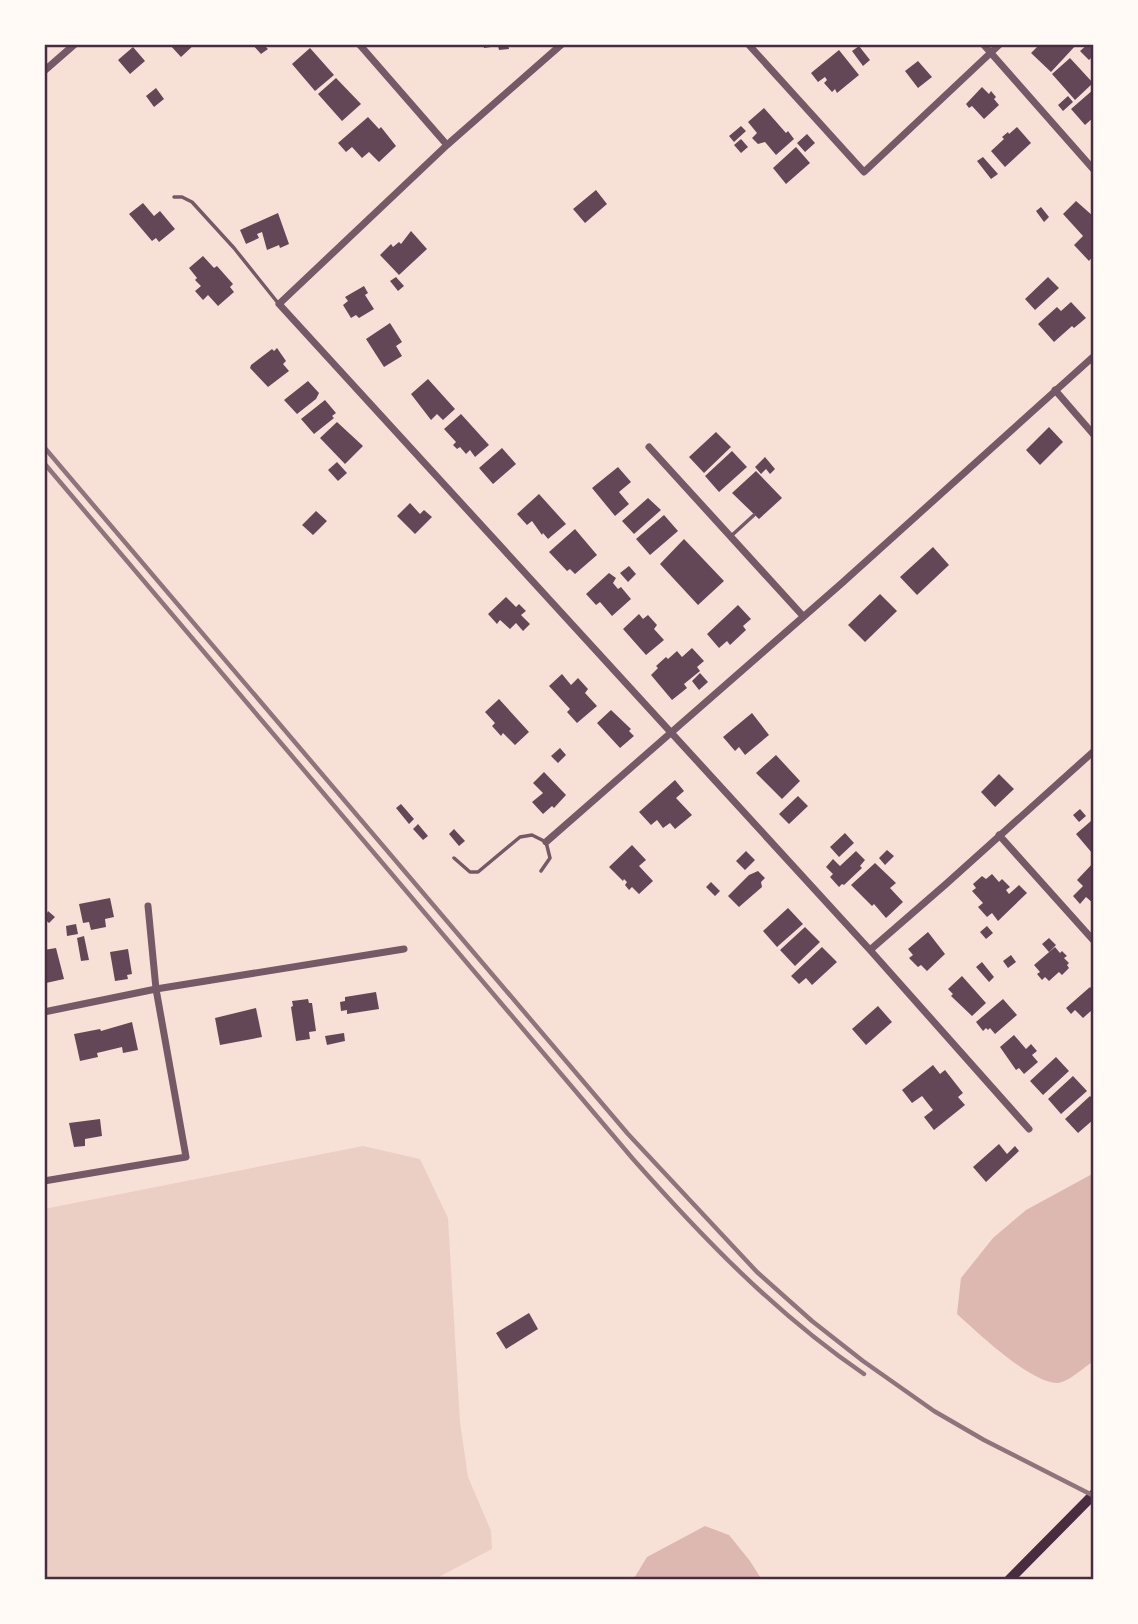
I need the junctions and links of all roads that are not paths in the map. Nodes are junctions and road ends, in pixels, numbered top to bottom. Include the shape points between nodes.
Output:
1 (75, 44) edge
2 (359, 44) edge
3 (562, 44) edge
4 (748, 44) edge
5 (983, 44) edge
6 (1000, 44) edge
7 (991, 52) junction
8 (44, 71) edge
9 (447, 145) junction
10 (1094, 170) edge
11 (174, 197) dead end
12 (279, 304) junction
13 (1094, 356) edge
14 (1055, 390) junction
15 (1094, 435) edge
16 (649, 447) dead end
17 (754, 515) dead end
18 (730, 537) junction
19 (803, 616) junction
20 (671, 733) junction
21 (1094, 751) edge
22 (999, 835) junction
23 (546, 842) junction
24 (454, 858) dead end
25 (541, 871) dead end
26 (148, 906) dead end
27 (1094, 942) edge
28 (404, 948) dead end
29 (870, 950) junction
30 (156, 989) junction
31 (44, 1012) edge
32 (1029, 1129) dead end
33 (44, 1181) edge
34 (1094, 1494) edge
35 (1009, 1580) edge

1 - 8 street
2 - 9 street
3 - 9 street
4 - 7 street via 864,172
5 - 7 street
6 - 7 street
7 - 10 street
9 - 12 street
11 - 12 lane via 192,202
12 - 20 street
13 - 14 street
14 - 15 street
14 - 19 street
16 - 18 street
17 - 18 lane
18 - 19 street
19 - 20 street
20 - 23 street
20 - 29 street
21 - 22 street
22 - 27 street
22 - 29 street
23 - 24 lane via 532,835 520,838 478,872 470,872
23 - 25 lane via 550,858
26 - 30 street
28 - 30 street
29 - 32 street
30 - 31 street
30 - 33 street via 186,1157
34 - 35 main road

